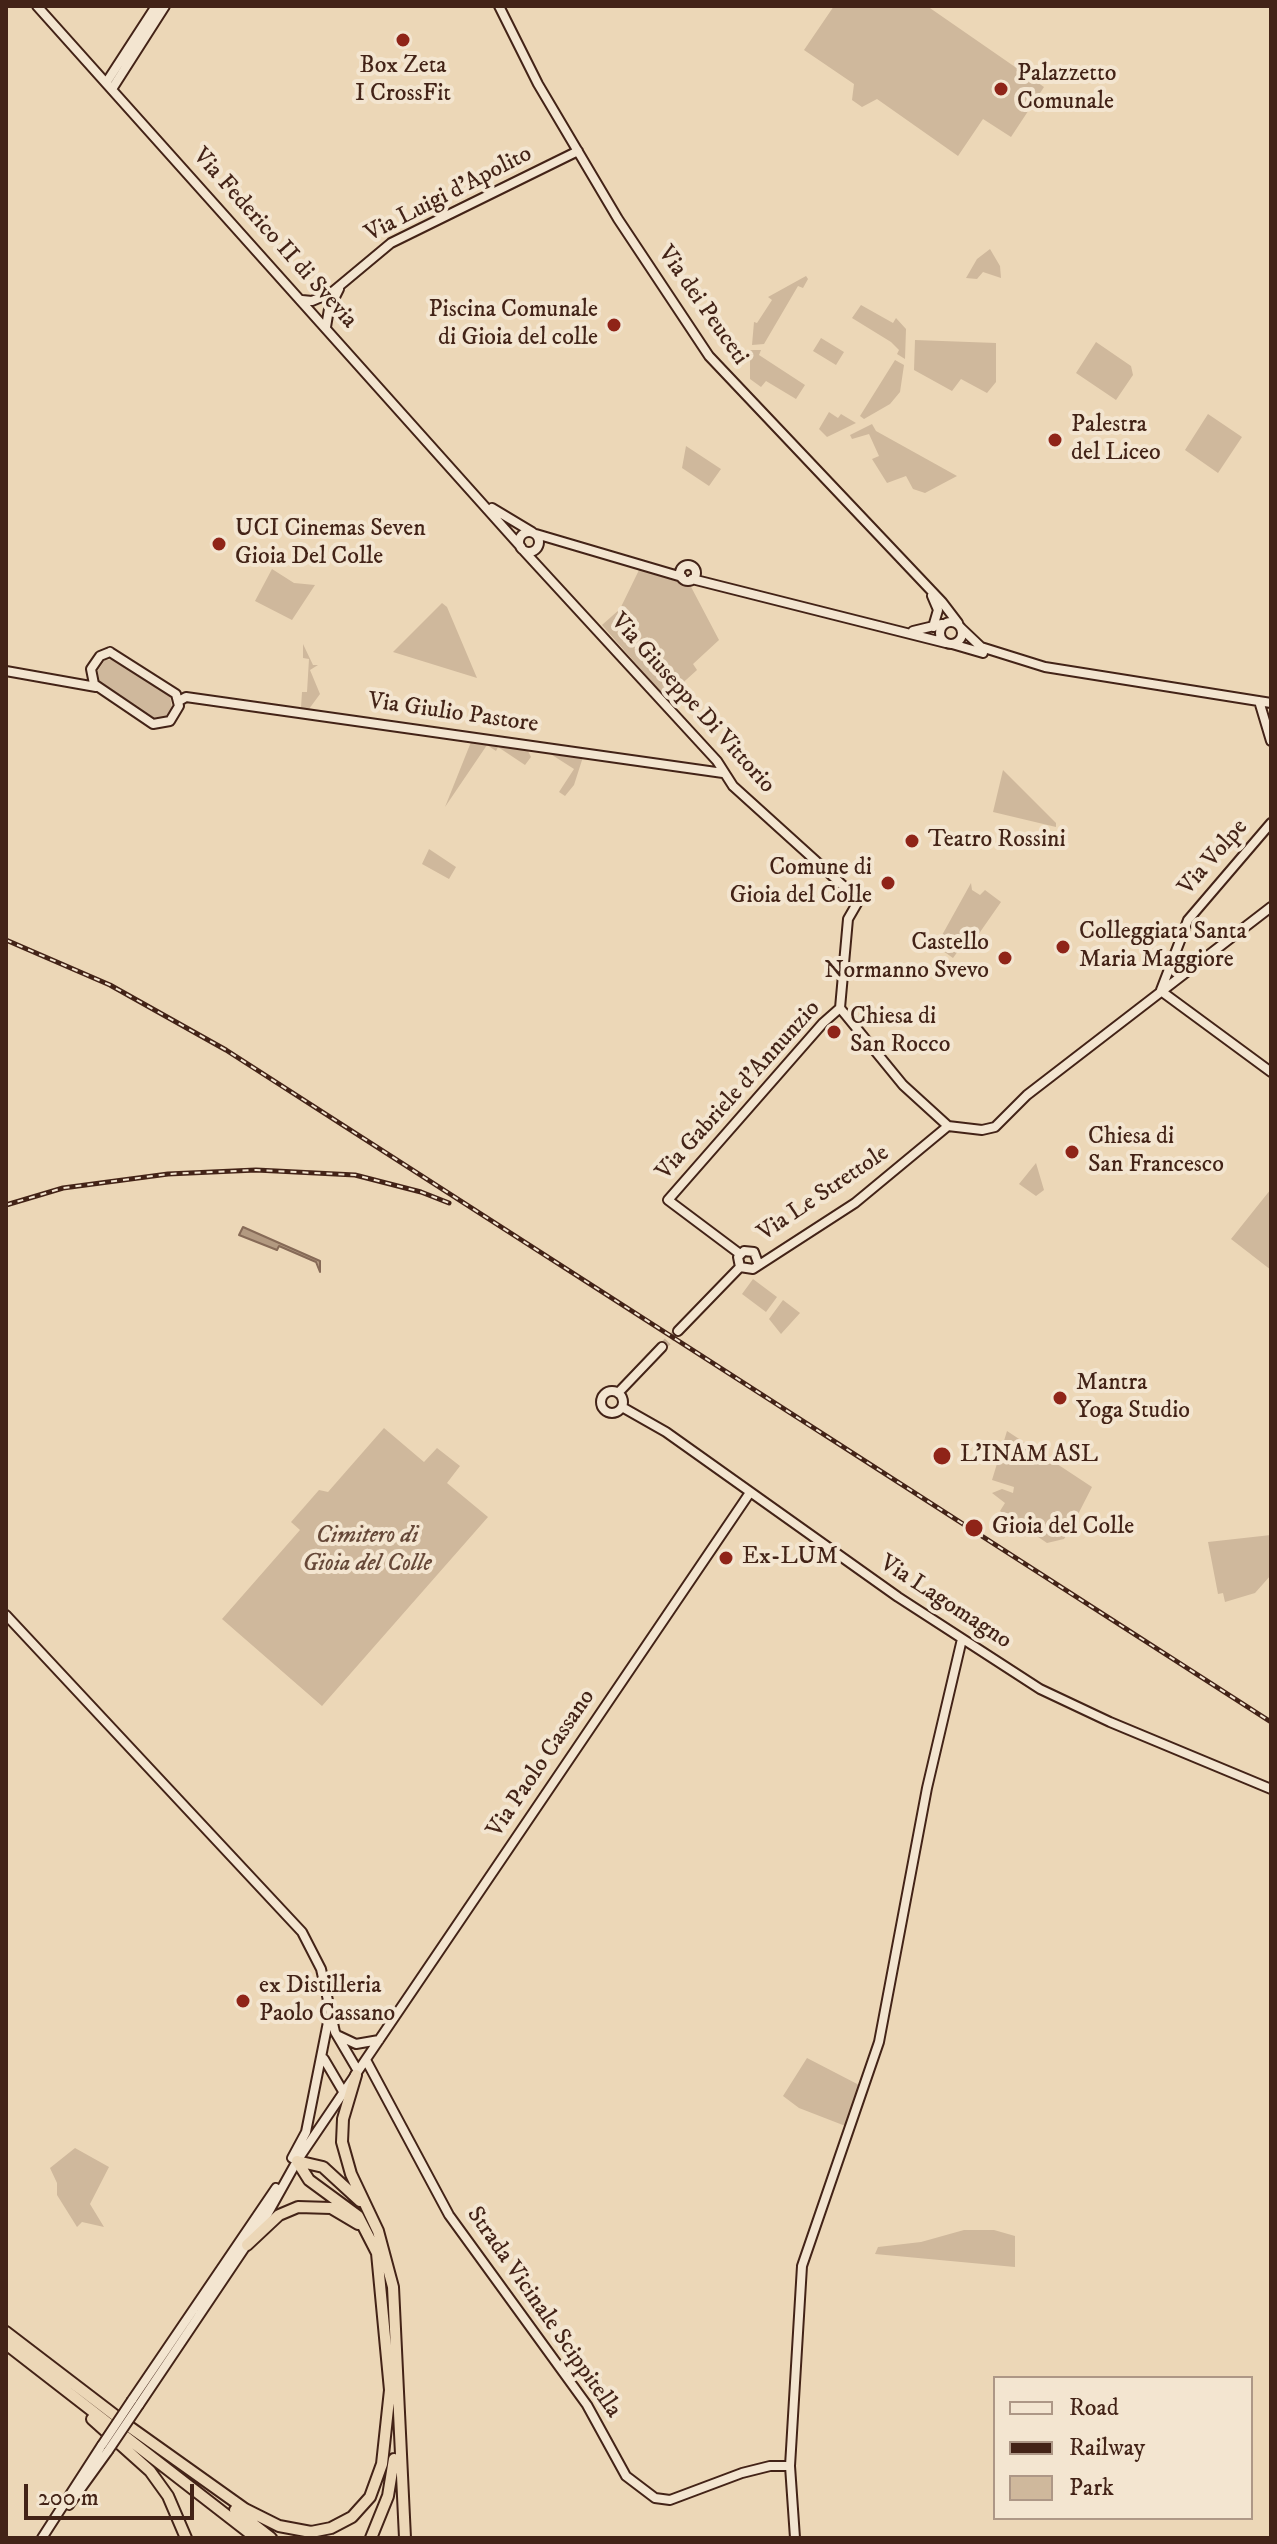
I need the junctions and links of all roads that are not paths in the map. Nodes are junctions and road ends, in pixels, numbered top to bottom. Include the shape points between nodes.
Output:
1 (37, 6) edge
2 (156, 6) edge
3 (165, 6) edge
4 (499, 6) edge
5 (109, 86) junction
6 (578, 151) junction
7 (332, 296) junction
8 (301, 299) junction
9 (314, 314) junction
10 (326, 327) junction
11 (482, 500) junction
12 (534, 533) junction
13 (561, 543) junction
14 (538, 547) junction
15 (522, 549) junction
16 (537, 562) junction
17 (694, 568) junction
18 (682, 573) junction
19 (692, 579) junction
20 (709, 581) junction
21 (928, 589) junction
22 (939, 625) junction
23 (960, 626) junction
24 (896, 629) junction
25 (949, 644) junction
26 (979, 649) junction
27 (6, 671) edge
28 (90, 673) junction
29 (71, 680) junction
30 (97, 687) junction
31 (179, 701) junction
32 (1259, 701) junction
33 (1271, 703) edge
34 (1271, 741) edge
35 (723, 773) junction
36 (1271, 823) edge
37 (1271, 907) edge
38 (1161, 991) junction
39 (840, 1008) junction
40 (1271, 1072) edge
41 (948, 1126) junction
42 (740, 1254) junction
43 (758, 1263) junction
44 (740, 1267) junction
45 (678, 1331) tunnel mouth
46 (662, 1347) tunnel mouth
47 (618, 1393) junction
48 (622, 1407) junction
49 (749, 1494) junction
50 (6, 1615) edge
51 (962, 1639) junction
52 (1271, 1789) edge
53 (330, 2010) junction
54 (335, 2032) junction
55 (379, 2040) junction
56 (324, 2058) junction
57 (367, 2058) junction
58 (356, 2075) junction
59 (338, 2078) junction
60 (344, 2093) junction
61 (296, 2161) junction
62 (277, 2187) junction
63 (369, 2211) junction
64 (370, 2235) junction
65 (247, 2245) junction
66 (6, 2332) edge
67 (6, 2344) edge
68 (22, 2356) junction
69 (394, 2386) junction
70 (135, 2402) junction
71 (127, 2425) junction
72 (790, 2466) junction
73 (44, 2538) edge
74 (186, 2538) edge
75 (256, 2538) edge
76 (271, 2538) edge
77 (371, 2538) edge
78 (405, 2538) edge
79 (795, 2538) edge

1 - 5 main road, Via Federico II di Svevia
2 - 5 main road
3 - 5 main road
4 - 6 main road, Via dei Peuceti
5 - 8 main road, Via Federico II di Svevia
6 - 7 main road, Via Luigi d'Apolito via 391,243 369,257
6 - 21 main road, Via dei Peuceti via 719,368
7 - 8 main road, Via Luigi d'Apolito
7 - 9 main road
7 - 10 main road
8 - 9 main road, Via Federico II di Svevia
9 - 10 main road, Via Federico II di Svevia
10 - 11 main road, Via Federico II di Svevia
11 - 12 main road, Via Federico II di Svevia
11 - 15 main road, Via Federico II di Svevia
12 - 13 main road, Via Federico II di Svevia
12 - 14 main road
12 - 15 main road via 522,536
13 - 14 main road, Via Federico II di Svevia
13 - 18 main road, Via Federico II di Svevia
14 - 15 main road, Via Federico II di Svevia
14 - 16 main road
15 - 16 main road, Via Giuseppe Di Vittorio
16 - 35 main road, Via Giuseppe Di Vittorio
17 - 18 main road via 689,565
17 - 19 main road
17 - 20 main road
18 - 19 main road
19 - 20 main road
20 - 24 main road
21 - 22 main road
21 - 23 main road, Via dei Peuceti
22 - 23 main road
22 - 24 main road via 922,631
22 - 25 main road
23 - 25 main road via 961,638
23 - 26 main road
24 - 25 main road
25 - 26 main road
26 - 32 main road via 1045,667
27 - 29 main road
28 - 29 main road
28 - 30 main road
28 - 31 main road via 100,656 116,653 173,691
29 - 30 main road
30 - 31 main road via 156,725 170,721
31 - 35 main road, Via Giulio Pastore via 186,697
32 - 33 main road
32 - 34 main road
35 - 39 main road, Via Giuseppe Di Vittorio via 859,900 848,919
36 - 38 main road, Via Volpe via 1188,920
37 - 38 main road
38 - 40 main road
38 - 41 main road via 1027,1095 995,1127
39 - 41 main road via 903,1085
39 - 42 main road, Via Gabriele d'Annunzio via 668,1200
41 - 43 main road, Via Le Strettole via 855,1203
42 - 43 main road via 754,1252
42 - 44 main road
43 - 44 main road, Via Le Strettole via 750,1270
44 - 45 main road
46 - 47 main road
47 - 48 main road
47 - 48 main road via 606,1392 601,1403 610,1413
48 - 49 main road, Via Lagomagno via 666,1432
49 - 51 main road, Via Lagomagno
49 - 55 main road, Via Paolo Cassano
50 - 53 main road via 293,1921 316,1957
51 - 52 main road, Via Lagomagno via 1062,1701
51 - 72 main road via 927,1788 879,2042 804,2259
53 - 54 main road
53 - 56 main road
54 - 55 main road via 356,2044
54 - 58 main road
55 - 57 main road, Via Paolo Cassano
56 - 59 main road
56 - 62 main road via 306,2132
57 - 58 main road, Via Paolo Cassano
57 - 72 main road, Strada Vicinale Scippitella via 439,2199 581,2396 626,2476 655,2498 670,2500 742,2473
58 - 59 main road
58 - 60 main road, Via Paolo Cassano
58 - 63 highway via 342,2142
59 - 60 main road
60 - 61 main road, Via Paolo Cassano
61 - 62 main road
61 - 63 highway via 323,2167
61 - 64 highway via 309,2180 353,2211
61 - 65 main road
62 - 70 main road
63 - 69 highway via 393,2287
64 - 65 highway via 341,2212 306,2206 279,2215
64 - 69 highway
65 - 70 main road
66 - 71 highway
67 - 68 highway
68 - 74 highway via 150,2471 168,2496
68 - 75 highway
69 - 71 highway via 382,2464 370,2497 352,2517 322,2531 262,2519
69 - 77 highway via 390,2487
69 - 78 highway
70 - 73 main road, bridge
71 - 76 highway
72 - 79 main road

